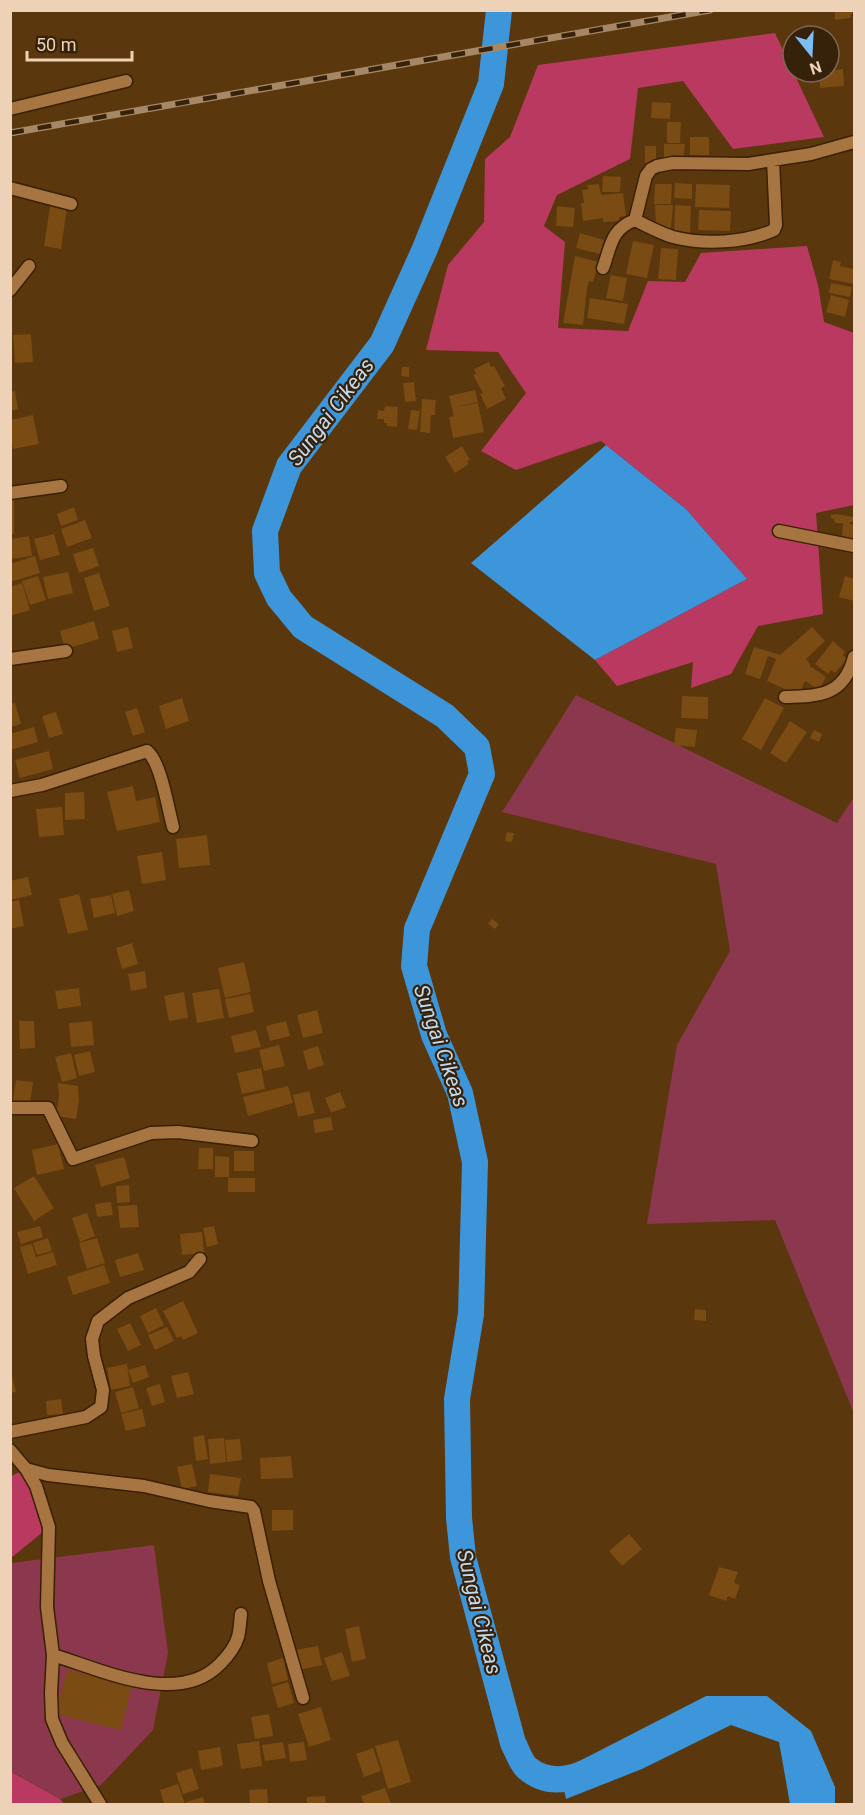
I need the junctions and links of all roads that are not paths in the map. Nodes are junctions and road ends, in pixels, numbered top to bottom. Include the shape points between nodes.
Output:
1 (126, 81) dead end
2 (10, 109) edge
3 (855, 142) edge
4 (773, 160) junction
5 (10, 188) edge
6 (71, 204) dead end
7 (635, 220) junction
8 (28, 266) dead end
9 (603, 268) dead end
10 (10, 290) edge
11 (61, 486) dead end
12 (10, 493) edge
13 (779, 531) dead end
14 (855, 546) edge
15 (66, 651) dead end
16 (855, 657) edge
17 (10, 659) edge
18 (785, 697) dead end
19 (10, 791) edge
20 (173, 828) dead end
21 (10, 1108) edge
22 (252, 1140) dead end
23 (200, 1259) dead end
24 (10, 1432) edge
25 (10, 1450) edge
26 (26, 1469) junction
27 (241, 1614) dead end
28 (53, 1655) junction
29 (303, 1698) dead end
30 (100, 1804) edge

1 - 2 street
3 - 4 street
4 - 7 street via 657,166 646,176
4 - 7 street via 776,225 761,236 697,241 672,237
5 - 6 street
7 - 9 street via 615,234
8 - 10 street
11 - 12 street
13 - 14 street
15 - 17 street
16 - 18 street via 851,670 833,690 818,696
19 - 20 street via 42,785 147,751 158,773
21 - 22 street via 48,1108 73,1159 151,1133
23 - 24 street via 189,1272 128,1298 98,1321 92,1339 103,1390 101,1407 86,1417
25 - 26 street
26 - 28 street via 50,1527 47,1607
26 - 29 street via 251,1507
27 - 28 street via 238,1639 227,1657 213,1672 186,1683 152,1683
28 - 30 street via 52,1719 62,1743

